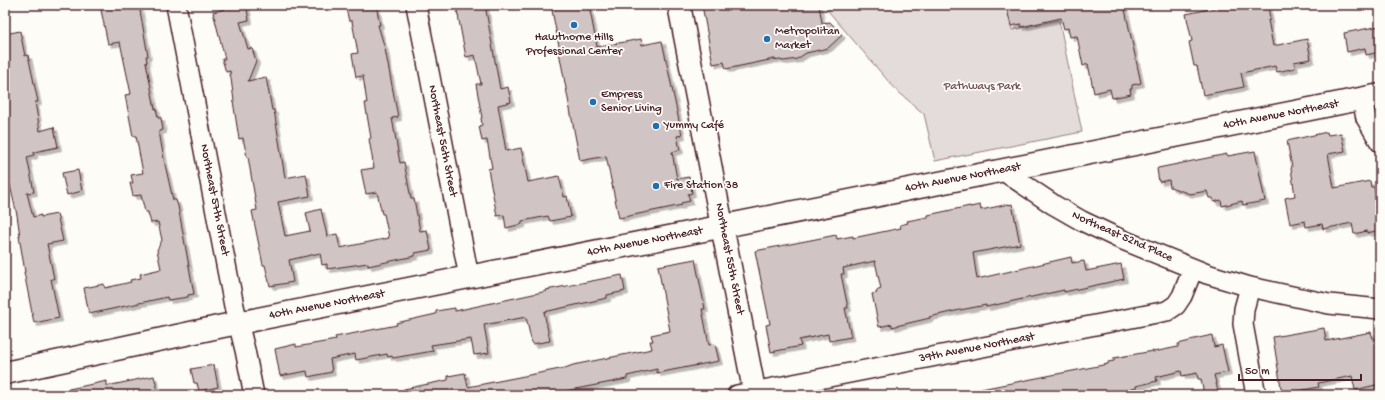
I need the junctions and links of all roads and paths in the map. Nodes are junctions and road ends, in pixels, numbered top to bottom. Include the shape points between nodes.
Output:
1 (176, 5) edge
2 (416, 5) edge
3 (679, 5) edge
4 (1371, 97) edge
5 (1380, 142) edge
6 (1002, 170) junction
7 (723, 226) junction
8 (1193, 269) junction
9 (469, 277) junction
10 (1250, 287) junction
11 (1380, 309) edge
12 (239, 323) junction
13 (6, 369) edge
14 (749, 394) edge
15 (254, 395) edge
16 (1256, 395) edge

1 - 12 street, Northeast 57th Street
2 - 9 street, Northeast 56th Street
3 - 7 street, Northeast 55th Street
4 - 5 street via 1366,118
4 - 6 street, 40th Avenue Northeast
6 - 7 street, 40th Avenue Northeast
6 - 8 street, Northeast 52nd Place via 1082,221
7 - 9 street, 40th Avenue Northeast
7 - 14 street, Northeast 55th Street
8 - 10 street, Northeast 52nd Place
8 - 14 street, 39th Avenue Northeast via 1182,296 1176,305 1167,311
9 - 12 street, 40th Avenue Northeast
10 - 11 street via 1329,304
10 - 16 street via 1243,324
12 - 13 street, 40th Avenue Northeast
12 - 15 street, Northeast 57th Street

